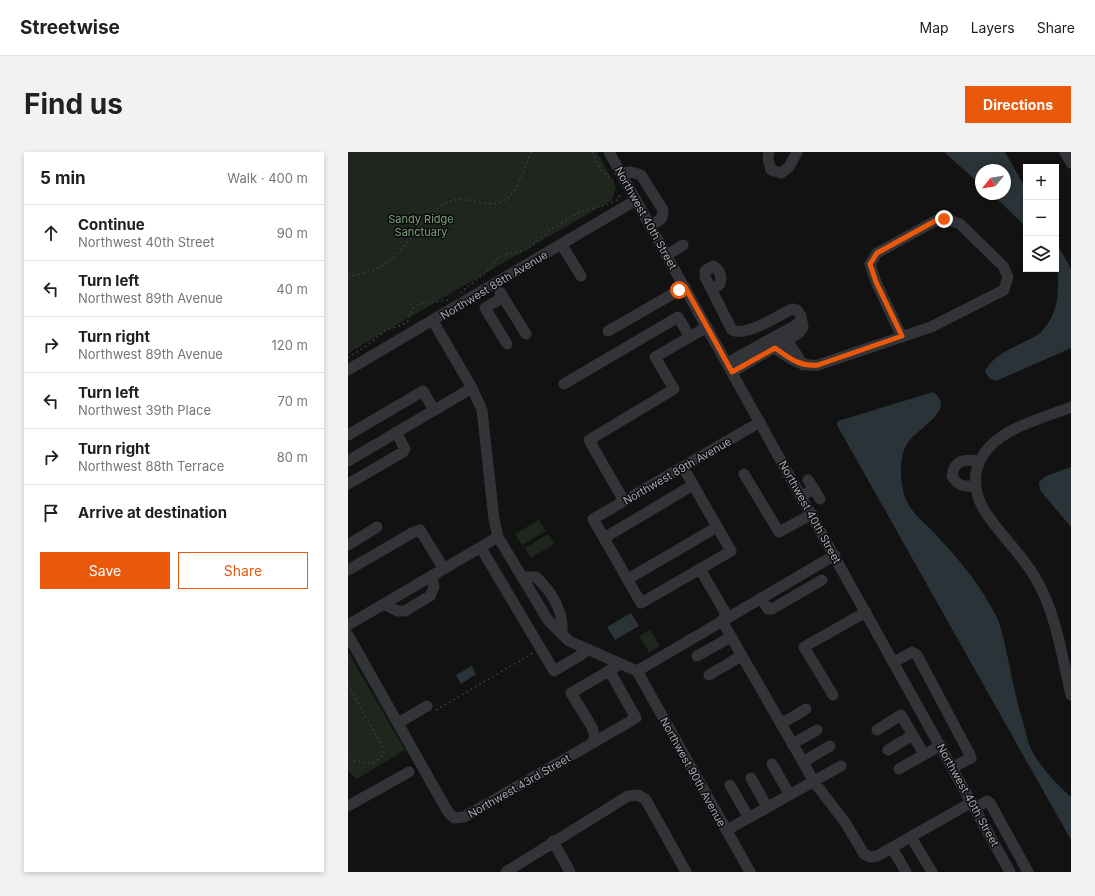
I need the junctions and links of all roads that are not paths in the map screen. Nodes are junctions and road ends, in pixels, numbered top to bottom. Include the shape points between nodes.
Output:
1 (609, 152) edge
2 (769, 152) edge
3 (797, 152) edge
4 (1065, 152) edge
5 (1071, 163) edge
6 (621, 173) junction
7 (636, 200) junction
8 (651, 226) junction
9 (561, 244) junction
10 (683, 245) dead end
11 (667, 255) junction
12 (581, 276) dead end
13 (495, 284) junction
14 (685, 287) junction
15 (712, 290) dead end
16 (503, 297) junction
17 (433, 322) junction
18 (707, 327) junction
19 (608, 331) dead end
20 (526, 334) dead end
21 (902, 336) junction
22 (690, 337) junction
23 (785, 337) junction
24 (507, 344) dead end
25 (775, 348) junction
26 (803, 365) junction
27 (349, 367) edge
28 (730, 368) junction
29 (564, 384) dead end
30 (472, 388) junction
31 (1071, 407) edge
32 (434, 410) junction
33 (760, 422) junction
34 (396, 432) junction
35 (348, 435) edge
36 (348, 461) edge
37 (979, 461) junction
38 (683, 467) junction
39 (744, 474) dead end
40 (348, 484) edge
41 (693, 485) junction
42 (977, 492) junction
43 (802, 496) junction
44 (820, 499) dead end
45 (624, 501) junction
46 (812, 514) junction
47 (376, 527) dead end
48 (717, 527) junction
49 (498, 538) junction
50 (604, 538) junction
51 (348, 544) edge
52 (481, 548) junction
53 (835, 555) junction
54 (444, 569) junction
55 (700, 569) junction
56 (348, 570) edge
57 (432, 576) junction
58 (522, 577) junction
59 (628, 579) junction
60 (822, 580) dead end
61 (762, 598) junction
62 (384, 604) junction
63 (866, 612) junction
64 (722, 621) junction
65 (348, 625) edge
66 (562, 634) junction
67 (348, 635) edge
68 (731, 637) junction
69 (588, 649) junction
70 (697, 656) dead end
71 (742, 656) junction
72 (894, 662) junction
73 (621, 664) junction
74 (610, 670) junction
75 (637, 671) junction
76 (709, 675) dead end
77 (1071, 695) edge
78 (833, 696) dead end
79 (427, 706) road end
80 (806, 709) dead end
81 (398, 723) junction
82 (781, 724) junction
83 (817, 730) dead end
84 (876, 730) dead end
85 (913, 735) junction
86 (591, 744) junction
87 (792, 744) junction
88 (940, 745) junction
89 (830, 746) dead end
90 (888, 750) dead end
91 (924, 754) junction
92 (803, 762) junction
93 (772, 764) dead end
94 (841, 766) dead end
95 (953, 767) junction
96 (899, 769) dead end
97 (409, 772) dead end
98 (751, 778) dead end
99 (814, 782) junction
100 (730, 785) dead end
101 (790, 795) junction
102 (974, 805) junction
103 (348, 806) edge
104 (767, 807) junction
105 (749, 818) junction
106 (727, 830) junction
107 (911, 837) junction
108 (553, 841) junction
109 (892, 848) junction
110 (506, 872) edge
111 (570, 872) edge
112 (686, 872) edge
113 (750, 872) edge
114 (906, 872) edge
115 (932, 872) edge
116 (1010, 872) edge
117 (1028, 872) edge

1 - 6 street, Northwest 40th Street
2 - 3 street via 771,170 781,173 789,168
4 - 5 street
6 - 7 street, Northwest 40th Street
6 - 8 street via 641,174 663,210 662,218
7 - 8 street, Northwest 40th Street
7 - 9 street, Northwest 88th Avenue
8 - 11 street, Northwest 40th Street
9 - 12 street
9 - 13 street, Northwest 88th Avenue
10 - 11 street
11 - 14 street, Northwest 40th Street
13 - 16 street
13 - 17 street, Northwest 88th Avenue
14 - 18 street, Northwest 40th Street
14 - 19 street
15 - 23 street via 732,330 738,332 792,309 797,310 803,328
16 - 20 street
16 - 24 street via 485,308
17 - 27 street, Northwest 88th Avenue
17 - 30 street
18 - 22 street
18 - 28 street, Northwest 40th Street
21 - 21 street via 870,264 877,253 935,221 944,219 960,224 1003,266 1008,277 1004,290 931,327
21 - 26 street via 818,365
22 - 29 street via 678,317
22 - 45 street via 655,357 674,389 589,440
23 - 25 street
23 - 26 street
23 - 28 street
25 - 26 street
25 - 28 street
28 - 33 street, Northwest 40th Street
30 - 32 street
30 - 49 street via 482,410
31 - 37 street via 998,438 991,443
32 - 34 street
32 - 35 street via 423,391
33 - 38 street, Northwest 89th Avenue
33 - 43 street, Northwest 40th Street
34 - 36 street
34 - 40 street via 404,444 403,452
37 - 42 street
37 - 42 street via 962,460 956,464 952,476 959,485
38 - 41 street
38 - 45 street, Northwest 89th Avenue
39 - 46 street via 780,532
41 - 48 street
41 - 50 street
42 - 77 street via 987,515 1028,566 1046,597
43 - 44 street via 811,484
43 - 46 street, Northwest 40th Street
45 - 50 street, Northwest 89th Avenue via 593,519
46 - 53 street, Northwest 40th Street
47 - 51 street
48 - 55 street via 731,551
48 - 59 street
49 - 52 street
49 - 58 street
50 - 59 street
52 - 54 street
52 - 69 street via 554,671
53 - 61 street
53 - 63 street, Northwest 40th Street
54 - 56 street via 420,530
54 - 57 street
55 - 59 street via 642,603
55 - 64 street via 726,614
57 - 62 street
57 - 62 street via 434,587 430,596 405,611 397,611
58 - 66 street via 548,620
58 - 66 street via 536,577 552,596 561,614
60 - 61 street via 772,609 768,609
61 - 64 street
62 - 65 street
63 - 72 street, Northwest 40th Street
63 - 78 street via 804,648
64 - 68 street
64 - 75 street
66 - 69 street via 569,641
67 - 81 street, Northwest 43rd Street
68 - 70 street
68 - 71 street
69 - 73 street
71 - 76 street
71 - 82 street
72 - 88 street, Northwest 40th Street
72 - 95 street via 912,652 917,655 971,758
73 - 74 street
73 - 75 street
74 - 86 street via 571,693 592,728 595,738
74 - 86 street via 636,718
75 - 106 street, Northwest 90th Avenue
79 - 81 street
80 - 82 street
81 - 86 street, Northwest 43rd Street via 448,812 454,818 464,817
82 - 87 street
83 - 87 street
84 - 85 street via 901,715
85 - 90 street
85 - 91 street
87 - 92 street
88 - 91 street
88 - 95 street, Northwest 40th Street
89 - 92 street
91 - 96 street
92 - 99 street
93 - 101 street
94 - 99 street
95 - 102 street, Northwest 40th Street
97 - 103 street
98 - 104 street
99 - 101 street
99 - 109 street via 845,822 864,854 870,857 877,856
100 - 105 street
101 - 104 street
102 - 107 street
102 - 116 street, Northwest 40th Street
102 - 117 street via 987,801 990,803
104 - 105 street
105 - 106 street
106 - 113 street, Northwest 90th Avenue
107 - 109 street
107 - 115 street
108 - 110 street
108 - 111 street
108 - 112 street via 628,796 638,795 646,800
109 - 114 street

